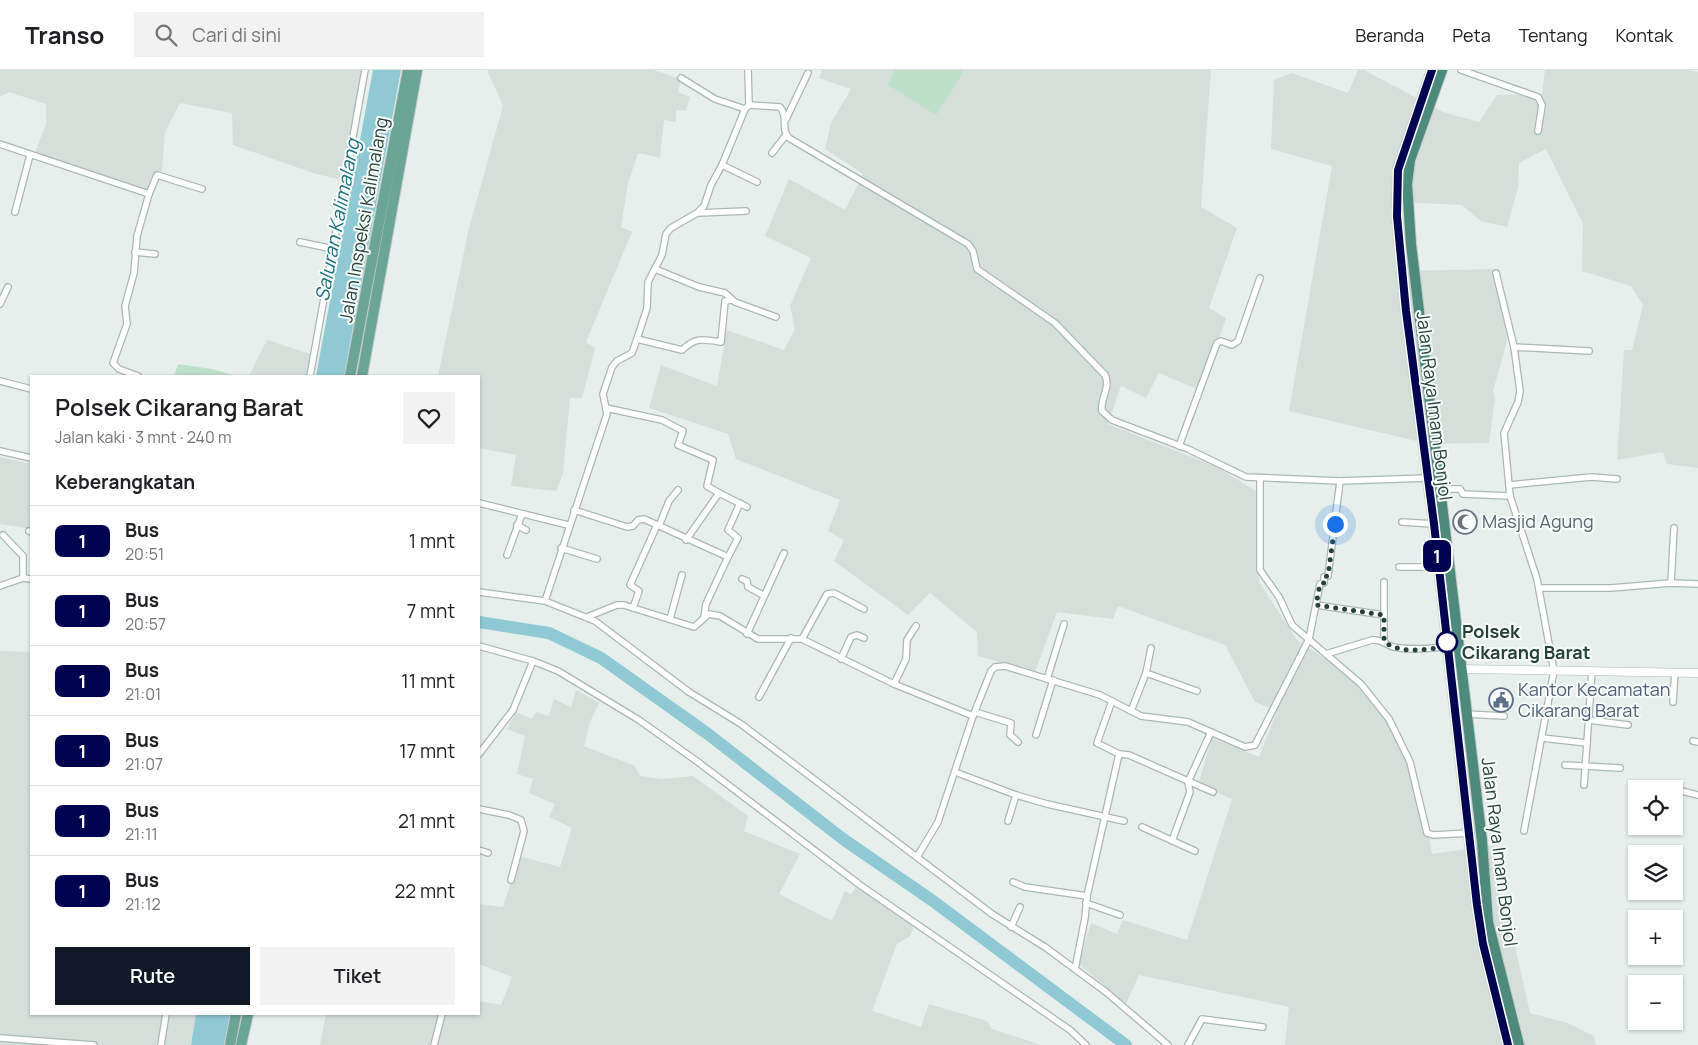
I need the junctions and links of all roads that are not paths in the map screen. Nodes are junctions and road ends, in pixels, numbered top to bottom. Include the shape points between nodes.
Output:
1 (365, 70) edge
2 (408, 70) edge
3 (417, 70) edge
4 (748, 70) edge
5 (1432, 70) edge
6 (1442, 70) edge
7 (1460, 70) edge
8 (808, 74) dead end
9 (680, 78) dead end
10 (747, 107) junction
11 (785, 122) junction
12 (1538, 131) dead end
13 (786, 135) junction
14 (0, 144) edge
15 (772, 153) dead end
16 (30, 155) junction
17 (722, 165) junction
18 (757, 182) dead end
19 (202, 189) dead end
20 (148, 194) junction
21 (389, 199) junction
22 (746, 211) dead end
23 (15, 212) dead end
24 (698, 213) junction
25 (300, 242) dead end
26 (333, 249) junction
27 (135, 252) junction
28 (155, 254) dead end
29 (655, 269) junction
30 (1496, 273) dead end
31 (1260, 278) dead end
32 (8, 287) dead end
33 (732, 300) junction
34 (0, 304) edge
35 (776, 317) dead end
36 (638, 340) junction
37 (1514, 348) junction
38 (1589, 351) dead end
39 (135, 375) edge
40 (310, 375) edge
41 (350, 375) edge
42 (362, 375) edge
43 (0, 381) edge
44 (30, 389) edge
45 (606, 408) junction
46 (1180, 446) junction
47 (0, 451) edge
48 (30, 456) edge
49 (1438, 476) junction
50 (1427, 478) junction
51 (1260, 479) junction
52 (1616, 479) dead end
53 (1340, 480) junction
54 (1509, 486) junction
55 (1440, 489) junction
56 (678, 490) dead end
57 (719, 493) junction
58 (1510, 496) junction
59 (740, 503) junction
60 (480, 504) edge
61 (748, 506) dead end
62 (574, 510) junction
63 (522, 514) junction
64 (1402, 522) dead end
65 (1434, 524) junction
66 (517, 525) junction
67 (568, 525) junction
68 (658, 526) junction
69 (1674, 528) dead end
70 (526, 530) dead end
71 (3, 535) dead end
72 (686, 540) junction
73 (561, 548) junction
74 (784, 553) dead end
75 (506, 555) dead end
76 (728, 557) junction
77 (598, 559) dead end
78 (1399, 567) dead end
79 (1439, 567) junction
80 (682, 575) dead end
81 (23, 578) junction
82 (30, 579) edge
83 (742, 579) dead end
84 (1384, 582) dead end
85 (1671, 583) junction
86 (1698, 584) edge
87 (0, 586) edge
88 (1539, 588) junction
89 (480, 592) edge
90 (763, 595) junction
91 (545, 601) junction
92 (1316, 605) junction
93 (633, 608) junction
94 (864, 609) dead end
95 (1384, 615) junction
96 (704, 616) junction
97 (587, 617) junction
98 (670, 619) junction
99 (1064, 624) dead end
100 (916, 626) dead end
101 (747, 634) junction
102 (791, 638) junction
103 (802, 638) junction
104 (864, 638) dead end
105 (1309, 639) junction
106 (1384, 641) junction
107 (480, 646) edge
108 (1447, 647) junction
109 (1151, 648) dead end
110 (1326, 654) junction
111 (841, 659) junction
112 (533, 661) junction
113 (1460, 669) junction
114 (1554, 671) junction
115 (1592, 672) junction
116 (1675, 672) junction
117 (1146, 673) junction
118 (1698, 673) edge
119 (1050, 680) junction
120 (894, 684) junction
121 (1197, 691) dead end
122 (758, 697) dead end
123 (1112, 701) junction
124 (1673, 702) dead end
125 (1131, 710) junction
126 (974, 714) junction
127 (1466, 714) junction
128 (1504, 716) dead end
129 (1589, 720) junction
130 (1628, 725) dead end
131 (1211, 732) junction
132 (1036, 735) dead end
133 (1542, 738) junction
134 (1018, 742) dead end
135 (1587, 743) junction
136 (480, 752) edge
137 (1119, 754) junction
138 (1564, 765) dead end
139 (1585, 765) junction
140 (1620, 768) dead end
141 (955, 772) junction
142 (1188, 782) junction
143 (1584, 785) dead end
144 (1213, 792) dead end
145 (1683, 792) edge
146 (1016, 795) junction
147 (1698, 796) edge
148 (480, 809) edge
149 (1104, 818) junction
150 (1008, 821) dead end
151 (1124, 821) dead end
152 (1142, 828) dead end
153 (1524, 831) dead end
154 (1475, 838) junction
155 (1172, 841) junction
156 (480, 850) edge
157 (1195, 851) dead end
158 (488, 853) dead end
159 (916, 856) junction
160 (511, 880) dead end
161 (1013, 882) dead end
162 (1087, 896) junction
163 (1086, 903) junction
164 (1020, 907) dead end
165 (1120, 915) dead end
166 (1011, 927) junction
167 (1075, 969) junction
168 (166, 1015) edge
169 (236, 1015) edge
170 (248, 1015) edge
171 (442, 1015) edge
172 (1263, 1027) dead end
173 (0, 1038) edge
174 (94, 1045) edge
175 (160, 1045) edge
176 (230, 1045) edge
177 (241, 1045) edge
178 (434, 1045) edge
179 (1086, 1045) edge
180 (1168, 1045) edge
181 (1188, 1045) edge
182 (1508, 1045) edge
183 (1519, 1045) edge

1 - 26 street
2 - 21 main road, Jalan Inspeksi Kalimalang
3 - 21 main road, Jalan Inspeksi Kalimalang
4 - 10 street
5 - 50 highway, Jalan Raya Imam Bonjol via 1403,150 1397,193 1406,311
6 - 49 highway, Jalan Raya Imam Bonjol via 1410,160 1407,184
7 - 12 street via 1538,97 1542,105
8 - 11 street
9 - 10 street via 715,99
10 - 11 street via 780,107
10 - 17 street
11 - 13 street
13 - 15 street
13 - 46 street via 968,244 977,269 1055,323 1105,375 1108,382 1101,404 1104,415
14 - 16 street
16 - 20 street
16 - 23 street
17 - 18 street
17 - 24 street
19 - 20 street via 157,175
20 - 27 street
21 - 41 main road, Jalan Inspeksi Kalimalang
21 - 42 main road, Jalan Inspeksi Kalimalang
22 - 24 street
24 - 29 street via 668,230
25 - 26 street
26 - 40 street
27 - 28 street
27 - 39 street via 134,273 124,306 127,324 113,363
29 - 33 street via 699,287 725,293
29 - 36 street via 648,282 647,308
30 - 37 street
31 - 46 street via 1238,341 1232,345 1221,341 1217,343
32 - 34 street
33 - 35 street
33 - 36 street via 725,302 721,342 690,342 682,350
36 - 45 street via 632,353 612,367 603,394
37 - 38 street
37 - 54 street via 1520,391 1504,432
43 - 44 street
45 - 57 street via 662,420 683,431 678,445 714,460 706,484
45 - 62 street via 607,414
46 - 51 street via 1231,471
47 - 48 street
49 - 50 highway
49 - 55 highway, Jalan Raya Imam Bonjol
50 - 53 street
50 - 65 highway, Jalan Raya Imam Bonjol
51 - 53 street
51 - 105 street via 1260,570 1279,597 1292,624
52 - 54 street via 1590,477
53 - 92 street via 1328,576 1320,584
54 - 58 street
55 - 58 street via 1460,488 1463,494
55 - 113 highway, Jalan Raya Imam Bonjol
56 - 68 street via 669,501
57 - 59 street
57 - 72 street
58 - 88 street
59 - 61 street
59 - 76 street via 728,530 738,538
60 - 63 street
62 - 67 street
62 - 68 street via 627,527 641,519
63 - 66 street
63 - 67 street
64 - 65 street
65 - 79 highway, Jalan Raya Imam Bonjol
66 - 70 street
66 - 75 street
67 - 73 street
68 - 72 street
68 - 93 street via 630,585 639,591
69 - 85 street
71 - 81 street via 22,556
72 - 76 street
73 - 77 street
73 - 91 street
74 - 90 street
76 - 96 street via 706,604
78 - 79 street
79 - 108 highway, Jalan Raya Imam Bonjol
80 - 98 street
81 - 82 street
81 - 87 street
83 - 90 street via 747,581 748,587
84 - 95 street
85 - 86 street
85 - 88 street via 1611,588
88 - 114 street
89 - 91 street
90 - 101 street
91 - 97 street
92 - 95 street
92 - 105 street
93 - 97 street via 617,605
93 - 98 street
94 - 103 street via 834,593 827,594
95 - 106 street
96 - 98 street via 694,627
96 - 101 street via 720,616
97 - 159 street via 689,692 741,724
99 - 119 street
100 - 120 street via 907,640 906,659
101 - 102 street via 764,640
102 - 103 street
102 - 122 street
103 - 111 street
104 - 111 street via 851,637
105 - 110 street
105 - 131 street via 1255,745 1245,748
106 - 108 street via 1388,646 1404,649
106 - 110 street via 1372,640
107 - 112 street
108 - 154 highway, Jalan Raya Imam Bonjol
109 - 117 street
110 - 154 street via 1367,690 1397,732 1410,762 1427,833
111 - 120 street
112 - 136 street via 513,710
112 - 179 street via 571,677 667,739 860,885 1070,1030
113 - 114 street
113 - 127 highway, Jalan Raya Imam Bonjol
114 - 115 street
114 - 133 street
115 - 116 street
115 - 129 street
116 - 118 street
116 - 124 street
117 - 121 street
117 - 125 street
119 - 123 street
119 - 126 street via 1005,666 995,667
119 - 132 street
120 - 126 street
123 - 125 street
123 - 137 street via 1097,743
125 - 131 street via 1147,717 1188,722
126 - 134 street via 1011,723 1010,735
126 - 141 street
127 - 128 street
127 - 154 highway, Jalan Raya Imam Bonjol
129 - 130 street
129 - 135 street
131 - 142 street
133 - 135 street
133 - 153 street
135 - 139 street
137 - 142 street via 1129,755
137 - 149 street
138 - 139 street
139 - 140 street
139 - 143 street
141 - 146 street
141 - 159 street via 938,822
142 - 144 street
142 - 155 street via 1190,792
145 - 147 street
146 - 149 street
146 - 150 street
148 - 160 street via 521,820 524,831
149 - 151 street
149 - 162 street
152 - 155 street
154 - 182 highway, Jalan Raya Imam Bonjol via 1483,944
154 - 183 highway, Jalan Raya Imam Bonjol via 1488,922
155 - 157 street
156 - 158 street
159 - 166 street
161 - 162 street via 1025,887
162 - 163 street
163 - 165 street
163 - 167 street
164 - 166 street
166 - 167 street
167 - 180 street
168 - 175 street
169 - 176 main road
170 - 177 main road
171 - 178 street
172 - 181 street via 1202,1019
173 - 174 street

